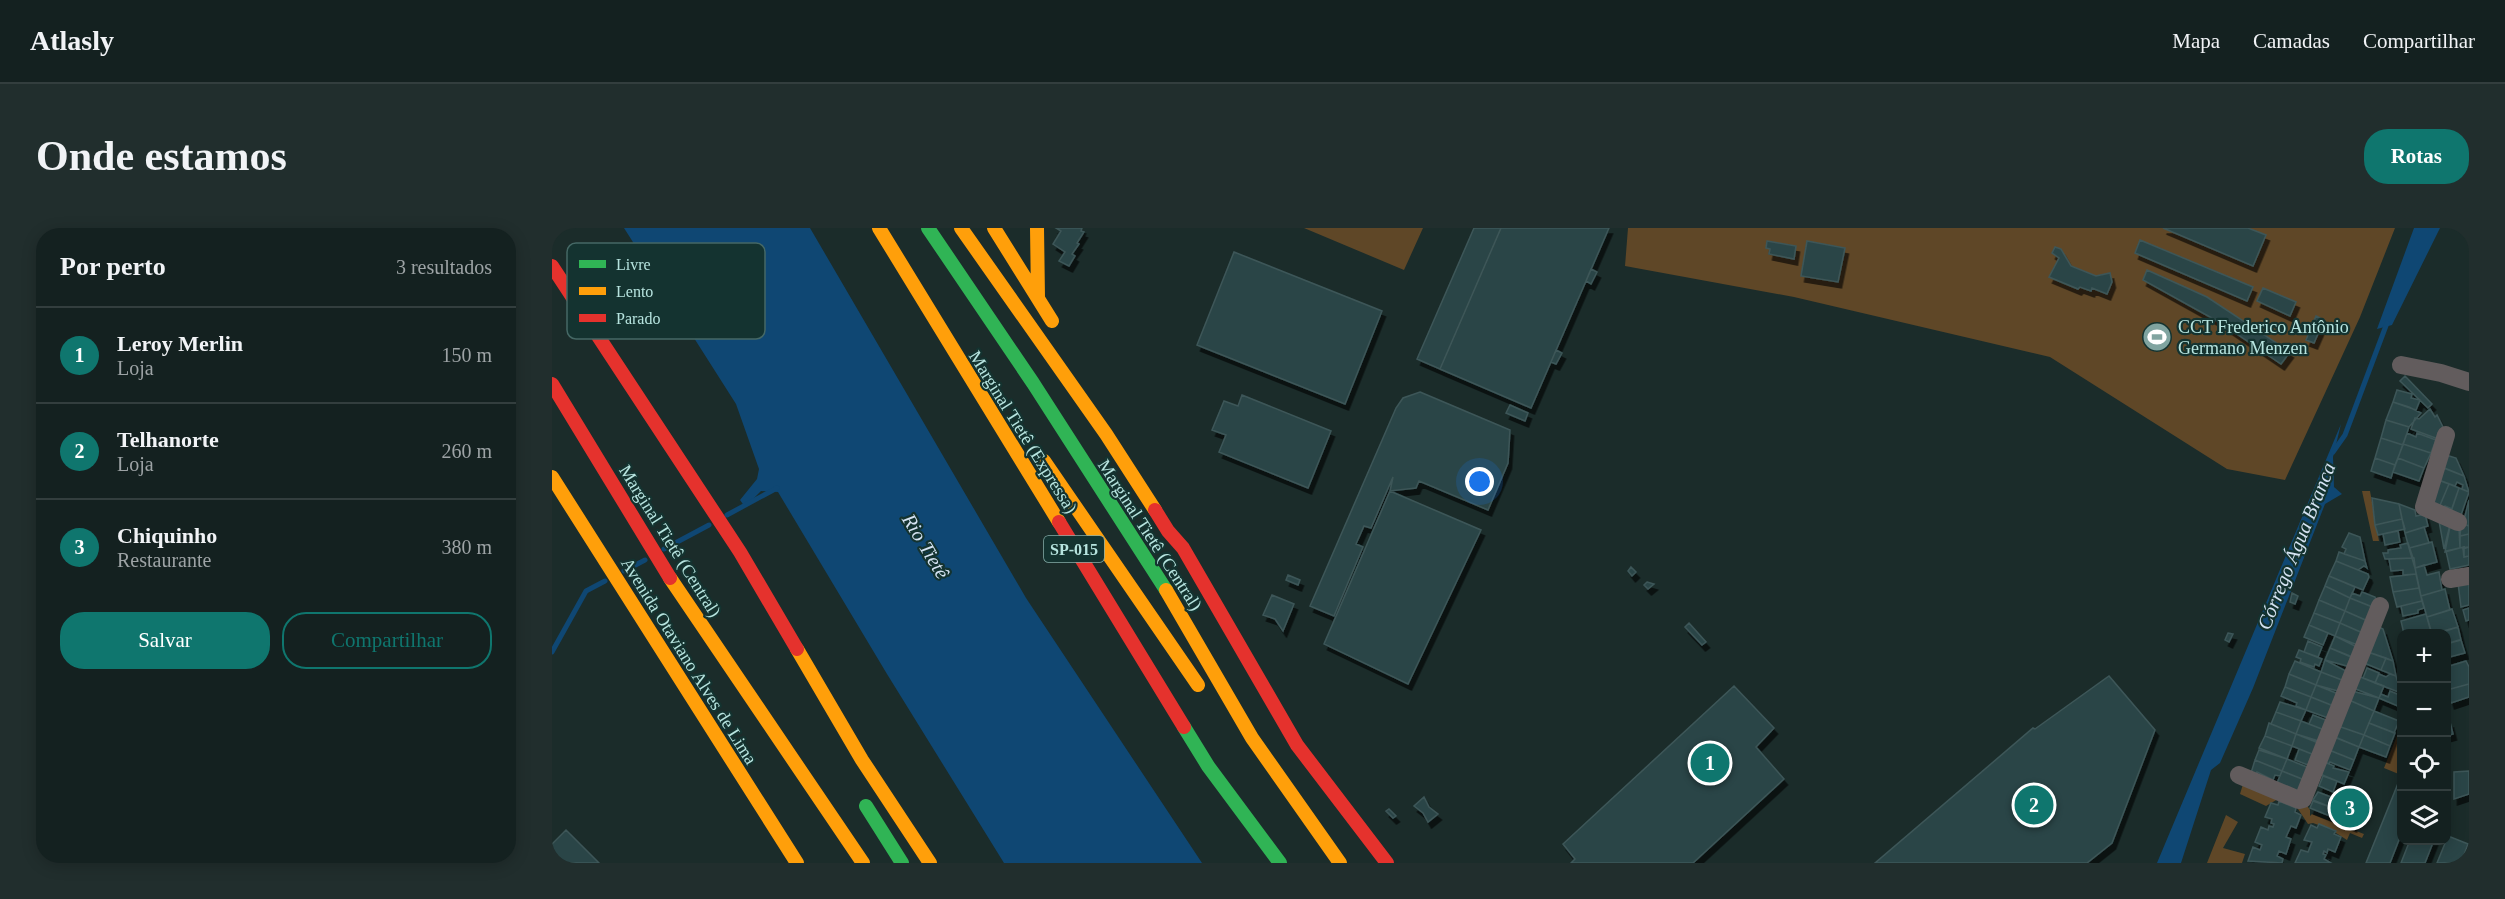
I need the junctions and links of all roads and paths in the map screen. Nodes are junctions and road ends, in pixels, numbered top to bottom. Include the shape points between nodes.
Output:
1 (879, 228) edge
2 (928, 228) edge
3 (961, 228) edge
4 (994, 228) edge
5 (1037, 228) edge
6 (552, 266) edge
7 (567, 288) edge
8 (1038, 297) junction
9 (1062, 337) dead end
10 (602, 339) edge
11 (951, 350) junction
12 (2401, 365) dead end
13 (2469, 382) edge
14 (552, 384) edge
15 (991, 384) dead end
16 (1105, 409) dead end
17 (2446, 435) dead end
18 (1039, 454) dead end
19 (552, 477) edge
20 (2458, 522) dead end
21 (1183, 548) junction
22 (2469, 576) edge
23 (2450, 579) dead end
24 (2380, 606) dead end
25 (1205, 695) dead end
26 (1227, 720) dead end
27 (1252, 738) junction
28 (862, 760) junction
29 (2239, 775) dead end
30 (842, 830) junction
31 (797, 863) edge
32 (850, 863) edge
33 (863, 863) edge
34 (902, 863) edge
35 (930, 863) edge
36 (1280, 863) edge
37 (1340, 863) edge
38 (1387, 863) edge

1 - 11 highway, Marginal Tietê (Expressa) / SP-015
2 - 27 highway, Marginal Tietê (Central) via 1164,586
3 - 21 highway
4 - 8 highway
5 - 8 highway
6 - 7 highway
8 - 9 highway
10 - 28 highway via 740,552
11 - 15 highway
11 - 36 highway, Marginal Tietê (Expressa) / SP-015 via 1208,766
12 - 13 street
14 - 30 highway, Marginal Tietê (Central) via 684,601
16 - 21 highway via 1176,526
17 - 20 street via 2424,507
18 - 25 highway
19 - 31 highway, Avenida Otaviano Alves de Lima
21 - 38 highway via 1297,745
22 - 23 street
24 - 29 street via 2303,799
26 - 27 highway
27 - 37 highway, Marginal Tietê (Central)
28 - 34 highway via 864,802
28 - 35 highway
30 - 32 highway via 842,848
30 - 33 highway, Marginal Tietê (Central)

